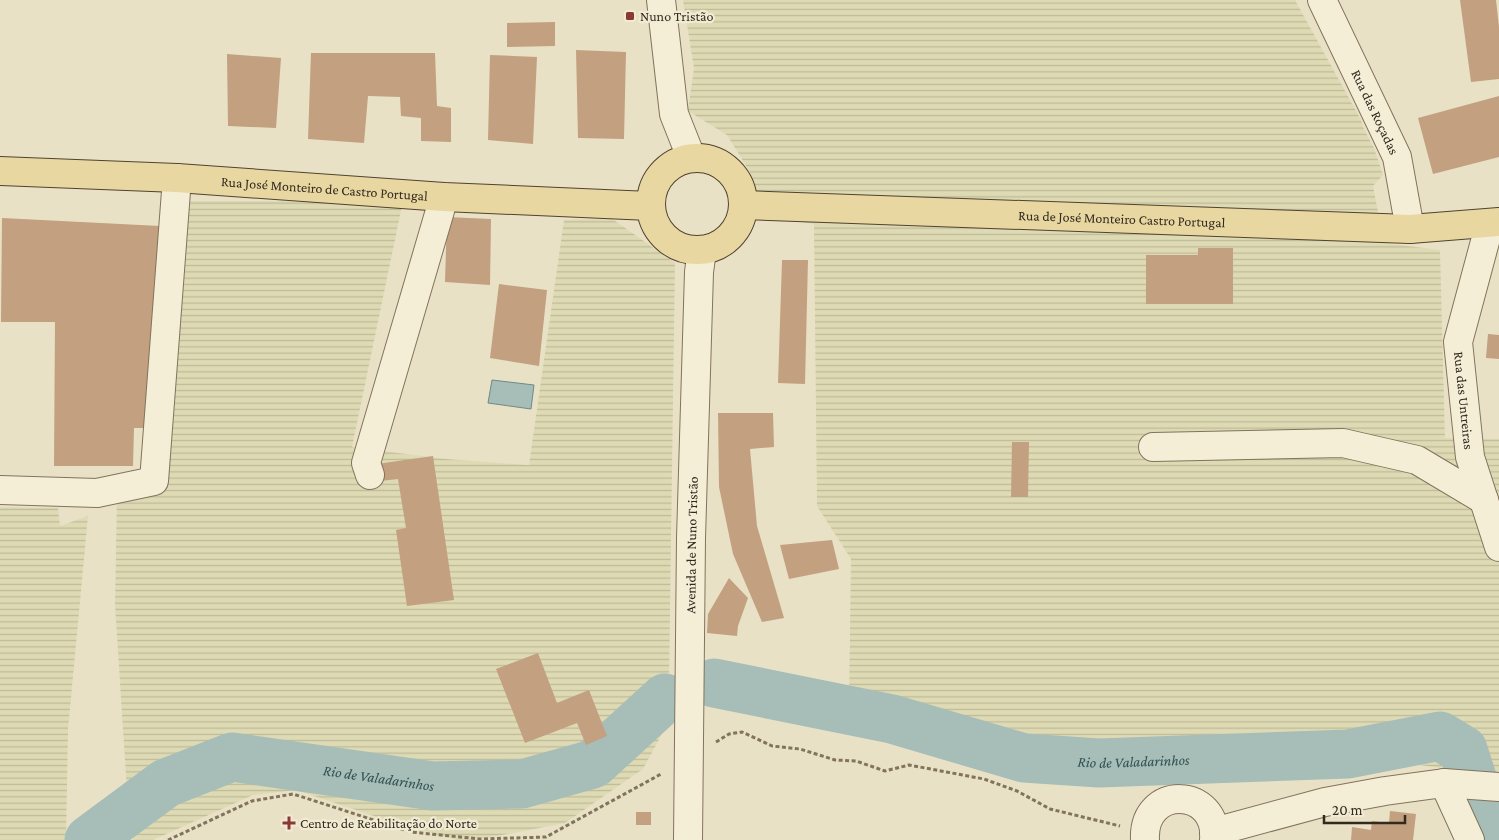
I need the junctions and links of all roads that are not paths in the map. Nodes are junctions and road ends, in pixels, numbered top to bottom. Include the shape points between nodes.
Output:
1 (661, 0) edge
2 (1322, 0) edge
3 (691, 157) junction
4 (0, 171) edge
5 (177, 178) junction
6 (444, 197) junction
7 (743, 205) junction
8 (650, 206) junction
9 (1494, 222) edge
10 (1410, 229) junction
11 (702, 250) junction
12 (1153, 447) dead end
13 (370, 475) dead end
14 (0, 490) edge
15 (1484, 500) junction
16 (1499, 547) edge
17 (1454, 784) junction
18 (1499, 787) edge
19 (1145, 836) edge
20 (1214, 836) edge
21 (688, 840) edge
22 (1470, 840) edge

1 - 3 street via 674,114
2 - 10 street, Rua das Roçadas via 1397,157
3 - 7 main road via 707,158 722,164 734,175 741,189
3 - 8 main road via 666,168 651,192
4 - 5 main road, Rua José Monteiro de Castro Portugal
5 - 6 main road, Rua José Monteiro de Castro Portugal
5 - 14 street via 154,481 97,492
6 - 8 main road, Rua José Monteiro de Castro Portugal
6 - 13 street via 366,463
7 - 10 main road, Rua de José Monteiro Castro Portugal
7 - 11 main road via 741,218 731,235 715,247
8 - 11 main road via 661,234 687,249
9 - 10 main road, Rua de José Monteiro Castro Portugal
9 - 15 street, Rua das Untreiras via 1458,342 1470,457
11 - 21 street, Avenida de Nuno Tristão via 691,538
12 - 15 street via 1342,443 1417,460
15 - 16 street, Rua das Untreiras
17 - 18 street
17 - 20 street via 1385,791 1325,802
17 - 22 street
19 - 20 street via 1148,819 1154,810 1163,802 1186,799 1206,810 1212,820

